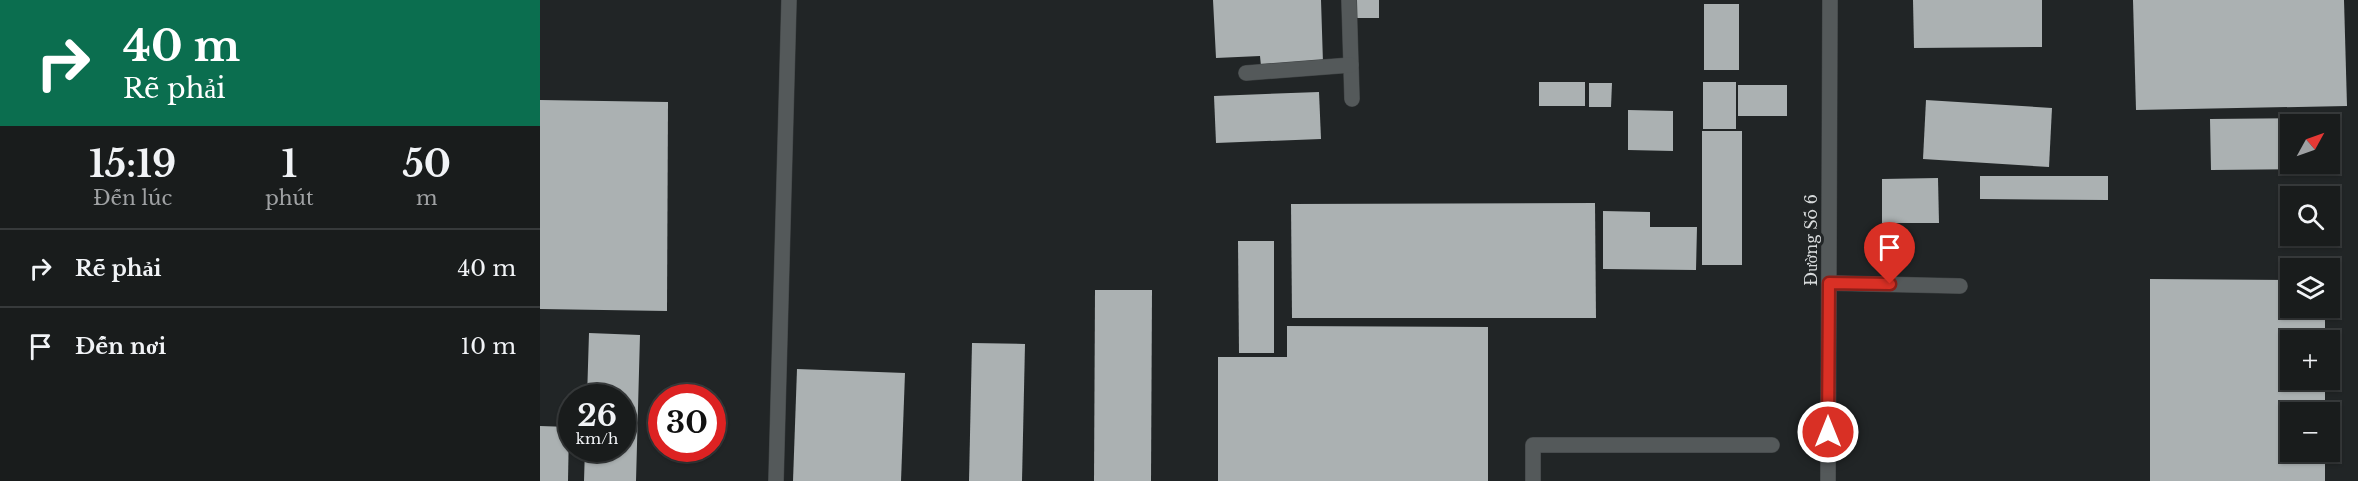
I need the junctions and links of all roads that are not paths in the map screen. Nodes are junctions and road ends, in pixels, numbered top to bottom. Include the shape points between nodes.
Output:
1 (789, 0) edge
2 (1349, 0) edge
3 (1830, 0) edge
4 (1351, 65) junction
5 (1246, 73) dead end
6 (1352, 99) dead end
7 (1829, 283) junction
8 (1960, 286) dead end
9 (1772, 445) dead end
10 (776, 481) edge
11 (1533, 481) edge
12 (1828, 481) edge

1 - 10 street
2 - 4 street
3 - 7 street, Đường Số 6
4 - 5 street
4 - 6 street
7 - 8 street
7 - 12 street, Đường Số 6
9 - 11 street via 1533,445

